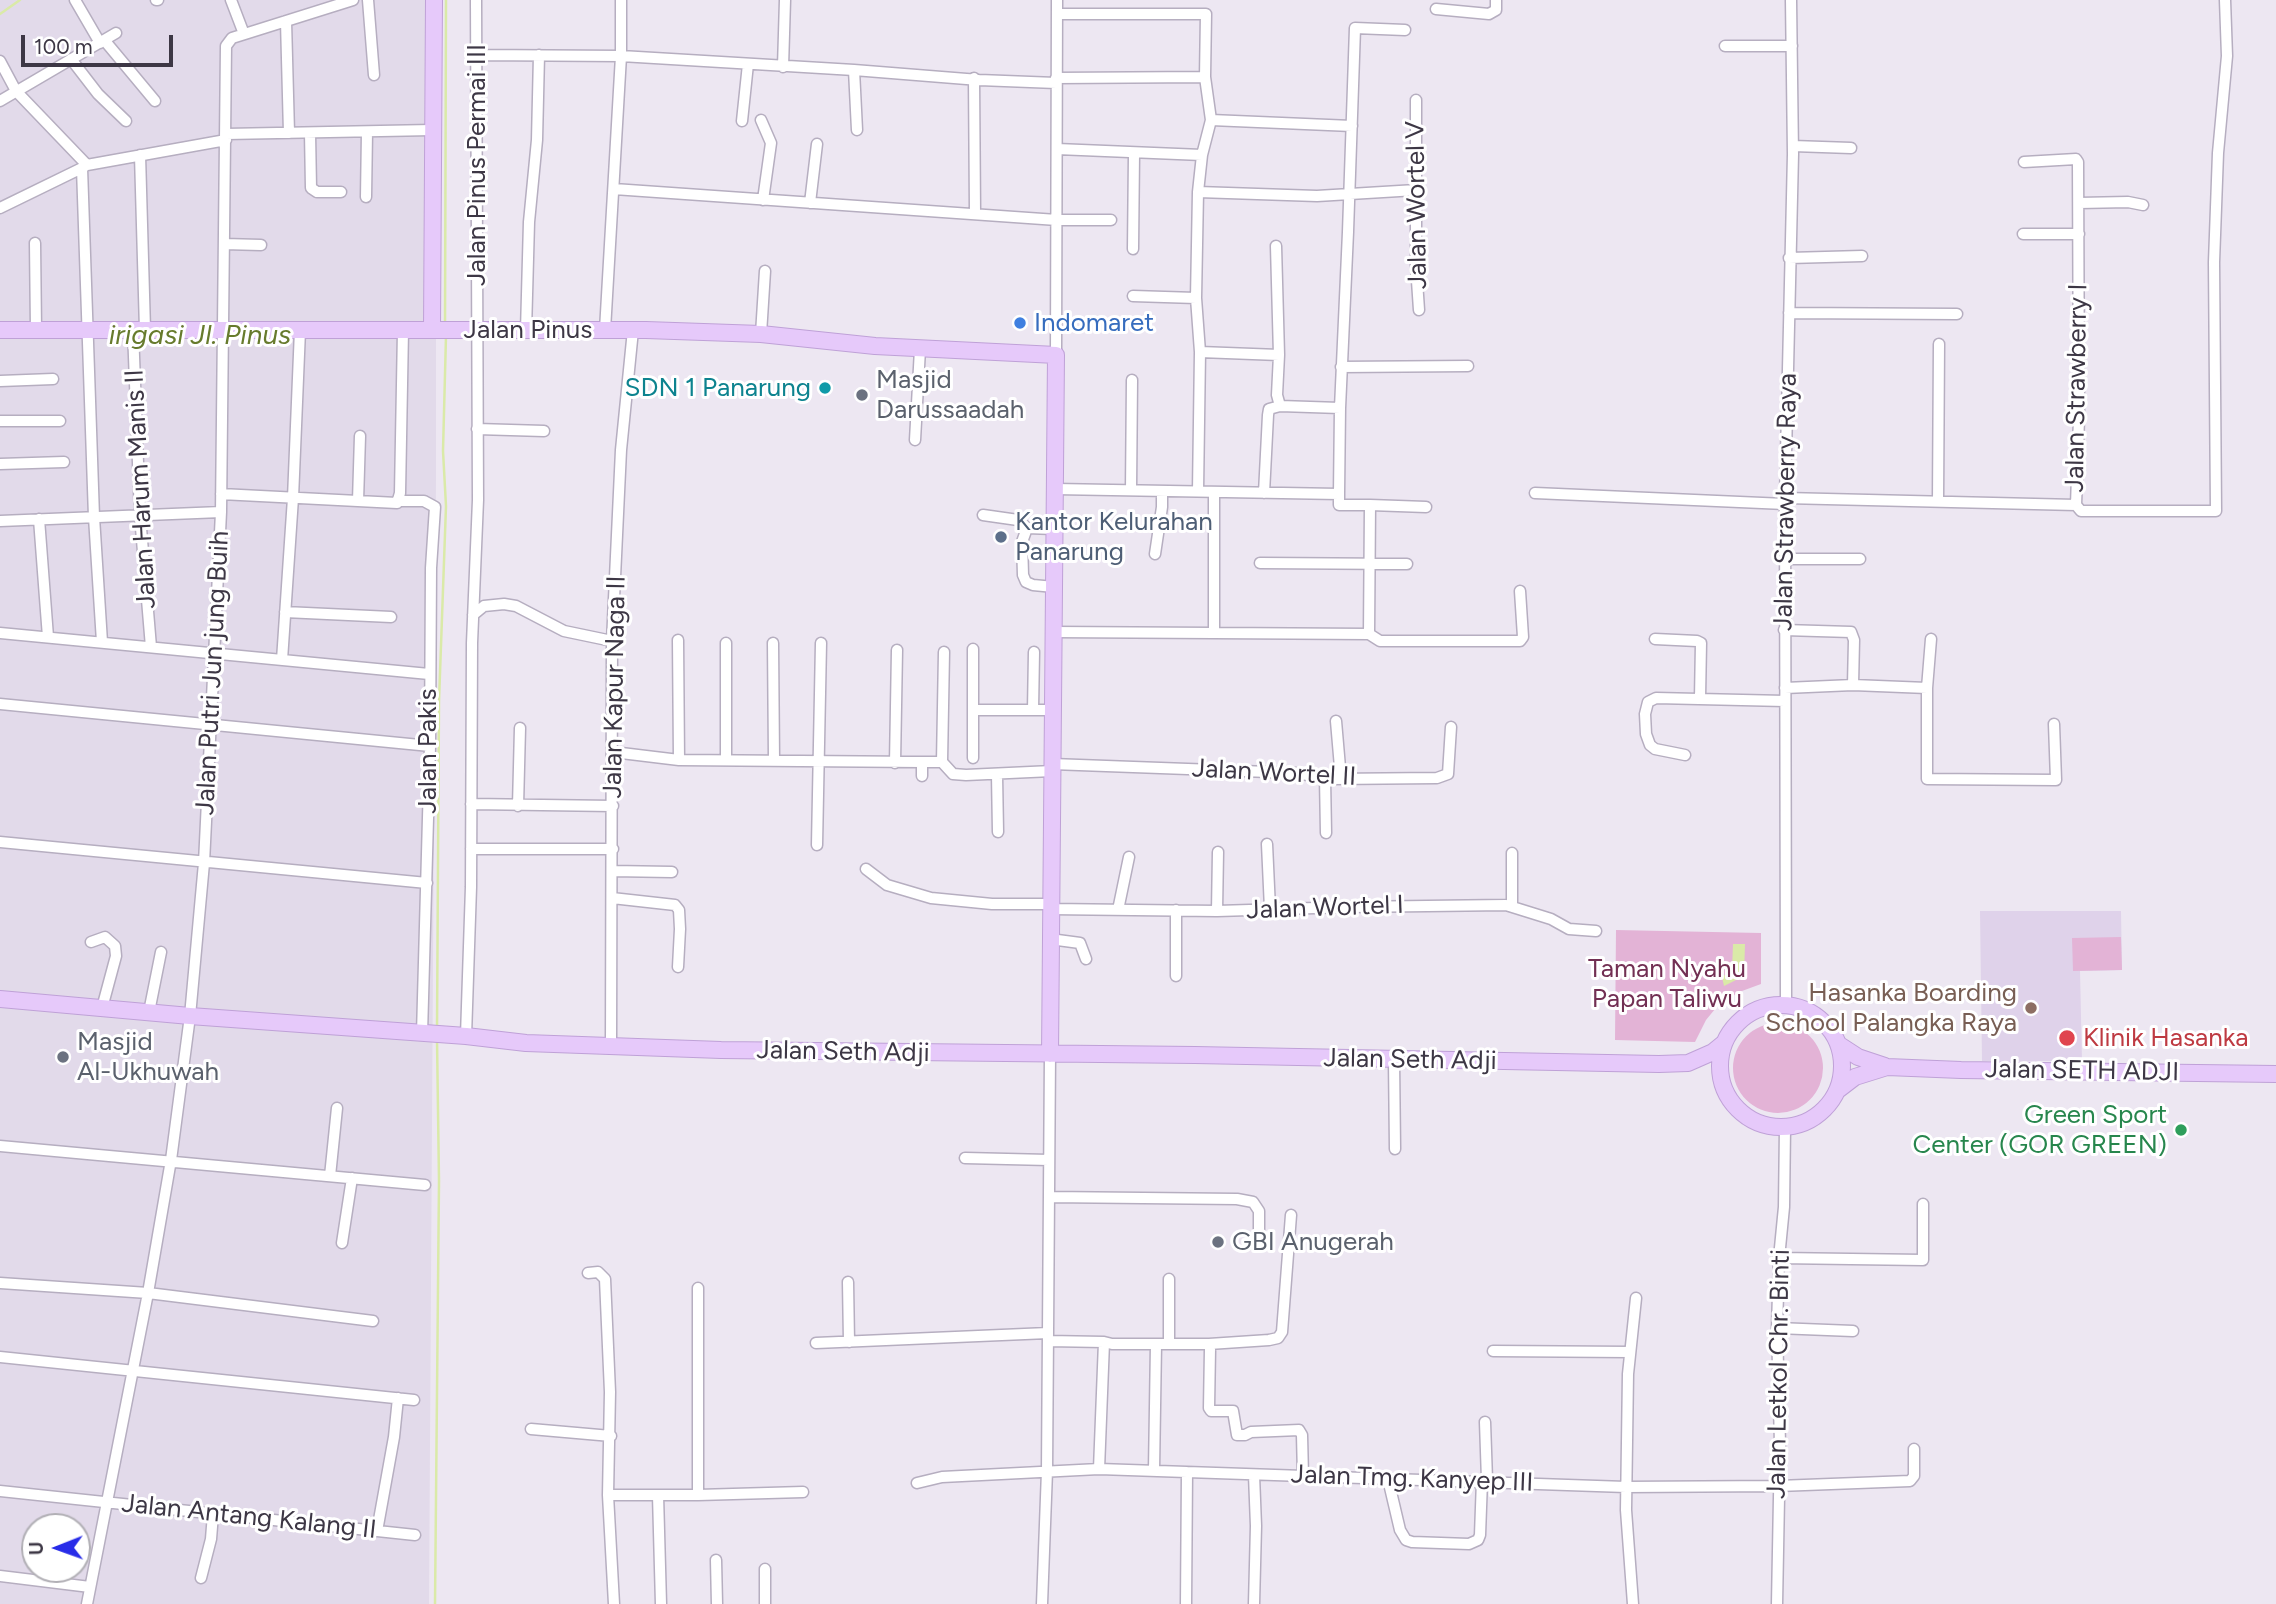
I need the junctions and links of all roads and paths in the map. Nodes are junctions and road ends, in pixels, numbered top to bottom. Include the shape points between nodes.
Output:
1 (75, 0) edge
2 (231, 0) edge
3 (353, 0) edge
4 (368, 0) edge
5 (434, 0) edge
6 (476, 0) edge
7 (621, 0) edge
8 (785, 0) edge
9 (1058, 0) edge
10 (1206, 0) edge
11 (1496, 0) edge
12 (1791, 0) edge
13 (2225, 0) edge
14 (1436, 9) dead end
15 (1206, 13) junction
16 (1057, 14) junction
17 (286, 21) junction
18 (1405, 30) dead end
19 (116, 33) dead end
20 (244, 34) junction
21 (102, 42) junction
22 (1725, 46) dead end
23 (1792, 46) junction
24 (478, 55) junction
25 (539, 55) junction
26 (621, 56) junction
27 (71, 60) junction
28 (0, 61) edge
29 (748, 64) junction
30 (783, 67) junction
31 (854, 70) junction
32 (374, 75) dead end
33 (1205, 77) junction
34 (974, 78) junction
35 (1056, 80) junction
36 (16, 91) junction
37 (1416, 100) dead end
38 (0, 101) edge
39 (155, 101) dead end
40 (761, 120) dead end
41 (1210, 120) junction
42 (126, 121) dead end
43 (742, 121) dead end
44 (1352, 126) junction
45 (432, 130) junction
46 (857, 130) dead end
47 (368, 132) junction
48 (289, 133) junction
49 (310, 133) junction
50 (226, 137) junction
51 (817, 144) dead end
52 (1793, 146) junction
53 (1851, 148) dead end
54 (1056, 149) junction
55 (1134, 154) junction
56 (139, 155) junction
57 (1202, 155) junction
58 (2024, 162) dead end
59 (85, 166) junction
60 (614, 189) junction
61 (1416, 190) junction
62 (341, 192) dead end
63 (1198, 192) junction
64 (1350, 194) junction
65 (366, 197) dead end
66 (763, 200) junction
67 (810, 203) junction
68 (2080, 203) junction
69 (2143, 205) dead end
70 (0, 208) edge
71 (975, 213) junction
72 (1057, 220) junction
73 (1111, 220) dead end
74 (2023, 234) dead end
75 (2079, 234) junction
76 (35, 243) dead end
77 (224, 244) junction
78 (261, 245) dead end
79 (1276, 246) dead end
80 (1132, 249) dead end
81 (1862, 256) dead end
82 (1789, 258) junction
83 (765, 271) dead end
84 (1133, 296) dead end
85 (1196, 298) junction
86 (1419, 310) dead end
87 (1789, 313) junction
88 (1957, 314) dead end
89 (0, 330) edge
90 (36, 330) junction
91 (86, 330) junction
92 (139, 330) junction
93 (223, 330) junction
94 (300, 330) junction
95 (403, 330) junction
96 (435, 330) junction
97 (476, 330) junction
98 (605, 330) junction
99 (633, 330) junction
100 (526, 331) junction
101 (761, 334) junction
102 (1939, 344) dead end
103 (920, 349) junction
104 (1200, 352) junction
105 (1056, 355) junction
106 (1279, 355) junction
107 (1468, 366) dead end
108 (1341, 367) junction
109 (53, 379) dead end
110 (1132, 380) dead end
111 (0, 381) edge
112 (1280, 407) junction
113 (1339, 408) junction
114 (0, 421) edge
115 (60, 421) dead end
116 (477, 429) junction
117 (544, 431) dead end
118 (360, 436) dead end
119 (915, 440) dead end
120 (64, 462) dead end
121 (0, 464) edge
122 (1055, 489) junction
123 (1131, 490) junction
124 (1162, 491) junction
125 (1198, 491) junction
126 (1214, 492) junction
127 (1264, 493) junction
128 (1535, 493) dead end
129 (221, 494) junction
130 (1339, 494) junction
131 (293, 498) junction
132 (358, 501) junction
133 (398, 501) junction
134 (1785, 501) junction
135 (1938, 501) junction
136 (1370, 505) junction
137 (2076, 505) junction
138 (1426, 507) dead end
139 (221, 512) junction
140 (983, 515) dead end
141 (140, 516) junction
142 (94, 517) junction
143 (39, 519) junction
144 (0, 521) edge
145 (1027, 528) junction
146 (1054, 529) junction
147 (1155, 554) dead end
148 (1785, 559) junction
149 (1860, 559) dead end
150 (1260, 563) dead end
151 (1407, 564) dead end
152 (1369, 565) junction
153 (1054, 587) junction
154 (1520, 591) dead end
155 (285, 612) junction
156 (473, 615) junction
157 (391, 617) dead end
158 (1784, 630) junction
159 (1053, 632) junction
160 (0, 633) edge
161 (1214, 634) junction
162 (1369, 634) junction
163 (48, 637) junction
164 (1655, 639) dead end
165 (1931, 639) dead end
166 (678, 640) dead end
167 (612, 641) junction
168 (102, 642) junction
169 (726, 643) dead end
170 (773, 643) dead end
171 (821, 643) dead end
172 (151, 647) junction
173 (973, 649) dead end
174 (897, 650) dead end
175 (943, 652) dead end
176 (1034, 652) dead end
177 (214, 653) junction
178 (282, 660) junction
179 (429, 674) junction
180 (1853, 685) junction
181 (1785, 688) junction
182 (1927, 688) junction
183 (1700, 698) junction
184 (1785, 701) junction
185 (0, 704) edge
186 (973, 710) junction
187 (1034, 710) junction
188 (1052, 710) junction
189 (1336, 721) dead end
190 (2054, 724) dead end
191 (211, 726) junction
192 (1451, 727) dead end
193 (520, 728) dead end
194 (430, 746) junction
195 (613, 752) junction
196 (1685, 754) dead end
197 (972, 758) dead end
198 (678, 760) junction
199 (726, 760) junction
200 (819, 760) junction
201 (774, 761) junction
202 (922, 762) junction
203 (942, 762) junction
204 (895, 763) junction
205 (1052, 768) junction
206 (997, 775) junction
207 (922, 776) dead end
208 (1325, 778) junction
209 (1341, 779) junction
210 (471, 804) junction
211 (519, 806) junction
212 (613, 806) junction
213 (998, 832) dead end
214 (1326, 833) dead end
215 (0, 842) edge
216 (1267, 844) dead end
217 (817, 845) dead end
218 (471, 849) junction
219 (612, 849) junction
220 (1218, 852) dead end
221 (1512, 853) dead end
222 (1129, 857) dead end
223 (204, 863) junction
224 (866, 869) dead end
225 (612, 871) junction
226 (672, 872) dead end
227 (427, 883) junction
228 (612, 898) junction
229 (1050, 907) junction
230 (1512, 907) junction
231 (1270, 909) junction
232 (1118, 910) junction
233 (1176, 910) junction
234 (1217, 911) junction
235 (1596, 931) dead end
236 (1050, 939) junction
237 (91, 942) dead end
238 (161, 952) dead end
239 (1086, 959) dead end
240 (678, 967) dead end
241 (1176, 976) dead end
242 (0, 999) edge
243 (1786, 1004) junction
244 (103, 1008) junction
245 (149, 1012) junction
246 (190, 1016) junction
247 (430, 1034) junction
248 (466, 1036) junction
249 (1724, 1043) junction
250 (1838, 1044) junction
251 (611, 1045) junction
252 (1050, 1054) junction
253 (1394, 1060) junction
254 (1688, 1063) junction
255 (1887, 1067) junction
256 (2276, 1074) edge
257 (1838, 1090) junction
258 (1725, 1092) junction
259 (337, 1108) dead end
260 (1785, 1127) junction
261 (0, 1146) edge
262 (1395, 1149) dead end
263 (965, 1158) dead end
264 (171, 1160) junction
265 (1049, 1160) junction
266 (330, 1176) junction
267 (352, 1178) junction
268 (425, 1185) dead end
269 (1049, 1197) junction
270 (1923, 1204) dead end
271 (1292, 1215) dead end
272 (342, 1243) dead end
273 (1259, 1244) dead end
274 (1779, 1258) junction
275 (588, 1273) dead end
276 (1169, 1279) dead end
277 (848, 1282) dead end
278 (0, 1283) edge
279 (698, 1288) dead end
280 (148, 1293) junction
281 (1636, 1298) dead end
282 (373, 1321) dead end
283 (1777, 1328) junction
284 (1853, 1331) dead end
285 (1048, 1337) junction
286 (849, 1342) junction
287 (1104, 1342) junction
288 (816, 1343) dead end
289 (1169, 1343) junction
290 (1156, 1344) junction
291 (1209, 1344) junction
292 (1493, 1351) dead end
293 (1630, 1352) junction
294 (0, 1356) edge
295 (131, 1369) junction
296 (398, 1398) junction
297 (414, 1400) dead end
298 (1485, 1422) dead end
299 (531, 1429) dead end
300 (611, 1436) junction
301 (1914, 1449) dead end
302 (1099, 1469) junction
303 (1154, 1470) junction
304 (1047, 1471) junction
305 (1186, 1472) junction
306 (1254, 1475) junction
307 (1303, 1476) junction
308 (1388, 1479) junction
309 (1485, 1480) junction
310 (917, 1483) dead end
311 (1777, 1486) junction
312 (1626, 1487) junction
313 (0, 1491) edge
314 (803, 1492) dead end
315 (608, 1495) junction
316 (658, 1495) junction
317 (698, 1495) junction
318 (108, 1501) junction
319 (213, 1514) junction
320 (377, 1531) junction
321 (415, 1535) dead end
322 (716, 1560) dead end
323 (765, 1569) dead end
324 (0, 1576) edge
325 (201, 1578) dead end
326 (90, 1587) junction
327 (87, 1604) edge
328 (614, 1604) edge
329 (661, 1604) edge
330 (716, 1604) edge
331 (765, 1604) edge
332 (1042, 1604) edge
333 (1185, 1604) edge
334 (1254, 1604) edge
335 (1633, 1604) edge
336 (1777, 1604) edge

1 - 21 street
2 - 20 street
3 - 17 street
4 - 32 street
5 - 45 street
6 - 24 street, Jalan Pinus Permai III
7 - 26 street
8 - 30 street
9 - 16 street
10 - 15 street
11 - 14 street via 1496,10 1489,14
12 - 23 street, Jalan Strawberry Raya
13 - 137 street via 2227,56 2214,262 2216,511 2081,511
15 - 16 street
15 - 33 street
16 - 35 street
17 - 20 street
17 - 48 street
18 - 44 street via 1355,28
19 - 21 street
20 - 50 street, Jalan Putri Jun jung Buih via 226,46
21 - 27 street
21 - 39 street
22 - 23 street
23 - 52 street, Jalan Strawberry Raya
24 - 25 street
24 - 97 street, Jalan Pinus Permai III
25 - 26 street
25 - 100 street
26 - 29 street
26 - 60 street
27 - 36 street
27 - 42 street
28 - 36 street
29 - 30 street
29 - 43 street
30 - 31 street
31 - 34 street
31 - 46 street
33 - 35 street
33 - 41 street
34 - 35 street
34 - 71 street
35 - 54 street
36 - 38 street
36 - 59 street
37 - 61 street, Jalan Wortel V
40 - 66 street via 771,143
41 - 44 street
41 - 57 street
44 - 64 street
45 - 47 street
45 - 96 street
47 - 49 street
47 - 65 street
48 - 49 street
48 - 50 street
49 - 62 street via 311,188
50 - 56 street
50 - 77 street, Jalan Putri Jun jung Buih
51 - 67 street
52 - 53 street
52 - 82 street, Jalan Strawberry Raya
54 - 55 street
54 - 72 street
55 - 57 street
55 - 80 street
56 - 59 street
56 - 92 street, Jalan Harum Manis II
57 - 63 street
58 - 68 street, Jalan Strawberry I via 2076,159
59 - 70 street
59 - 91 street
60 - 66 street
60 - 98 street
61 - 64 street
61 - 86 street, Jalan Wortel V
63 - 64 street
63 - 85 street
64 - 108 street
66 - 67 street
67 - 71 street
68 - 69 street
68 - 75 street, Jalan Strawberry I
71 - 72 street
72 - 73 street
72 - 105 street
74 - 75 street
75 - 137 street, Jalan Strawberry I
76 - 90 street
77 - 78 street
77 - 93 street, Jalan Putri Jun jung Buih
79 - 106 street
81 - 82 street
82 - 87 street, Jalan Strawberry Raya
83 - 101 street
84 - 85 street
85 - 104 street
87 - 88 street
87 - 134 street, Jalan Strawberry Raya
89 - 90 street, Jalan Pinus
90 - 91 street, Jalan Pinus
91 - 92 street, Jalan Pinus
91 - 142 street
92 - 93 street, Jalan Pinus
92 - 141 street, Jalan Harum Manis II
93 - 94 street, Jalan Pinus
93 - 129 street, Jalan Putri Jun jung Buih
94 - 95 street, Jalan Pinus
94 - 131 street
95 - 96 street, Jalan Pinus
95 - 133 street
96 - 97 street, Jalan Pinus
97 - 100 street, Jalan Pinus
97 - 116 street, Jalan Pinus Permai III
98 - 99 street, Jalan Pinus
98 - 100 street, Jalan Pinus
99 - 101 street, Jalan Pinus
99 - 167 street, Jalan Kapur Naga II via 620,464
101 - 103 street, Jalan Pinus
102 - 135 street
103 - 105 street, Jalan Pinus
103 - 119 street
104 - 106 street
104 - 125 street
105 - 122 street
106 - 112 street
107 - 108 street
108 - 113 street
109 - 111 street
110 - 123 street
112 - 113 street
112 - 127 street via 1269,409
113 - 130 street
114 - 115 street
116 - 117 street
116 - 156 street, Jalan Pinus Permai III
118 - 132 street
120 - 121 street
122 - 123 street
122 - 146 street
123 - 124 street
124 - 125 street
124 - 147 street
125 - 126 street
126 - 127 street
126 - 161 street
127 - 130 street
128 - 134 street, Jalan Strawberry I
129 - 131 street
129 - 139 street, Jalan Putri Jun jung Buih
130 - 136 street via 1339,505
131 - 132 street
131 - 155 street
132 - 133 street
133 - 179 street, Jalan Pakis via 424,501 435,507
134 - 135 street, Jalan Strawberry I
134 - 148 street, Jalan Strawberry Raya
135 - 137 street, Jalan Strawberry I
136 - 138 street
136 - 152 street
139 - 141 street
139 - 177 street, Jalan Putri Jun jung Buih
140 - 145 street via 1018,520
141 - 142 street
141 - 172 street, Jalan Harum Manis II
142 - 143 street
142 - 168 street
143 - 144 street
143 - 163 street
145 - 146 street
145 - 153 street via 1022,542 1026,582
146 - 153 street
148 - 149 street
148 - 158 street, Jalan Strawberry Raya
150 - 152 street
151 - 152 street
152 - 162 street
153 - 159 street
154 - 162 street via 1520,641 1380,641
155 - 157 street
155 - 178 street
156 - 167 street via 484,606 516,606 564,631
156 - 210 street, Jalan Pinus Permai III
158 - 180 street via 1851,632
158 - 181 street, Jalan Strawberry Raya
159 - 161 street
159 - 188 street
160 - 163 street
161 - 162 street
163 - 168 street
164 - 183 street via 1701,643
165 - 182 street
166 - 198 street
167 - 195 street, Jalan Kapur Naga II
168 - 172 street
169 - 199 street
170 - 201 street
171 - 200 street
172 - 177 street
173 - 186 street
174 - 204 street
175 - 203 street
176 - 187 street
177 - 178 street
177 - 191 street, Jalan Putri Jun jung Buih
178 - 179 street
179 - 194 street, Jalan Pakis
180 - 181 street
180 - 182 street
181 - 184 street, Jalan Strawberry Raya
182 - 190 street via 1927,779 2056,780
183 - 184 street
183 - 196 street via 1656,698 1646,706 1650,745
184 - 243 street, Jalan Strawberry Raya
185 - 191 street
186 - 187 street
186 - 197 street
187 - 188 street
188 - 205 street
189 - 209 street
191 - 194 street
191 - 223 street, Jalan Putri Jun jung Buih
192 - 209 street, Jalan Wortel II via 1448,774 1444,777
193 - 211 street
194 - 227 street, Jalan Pakis
195 - 198 street
195 - 212 street, Jalan Kapur Naga II
198 - 199 street
199 - 201 street
200 - 201 street
200 - 204 street
200 - 217 street
202 - 203 street
202 - 204 street
202 - 207 street
203 - 206 street, Jalan Wortel II via 953,774
205 - 206 street, Jalan Wortel II
205 - 208 street, Jalan Wortel II via 1296,773
205 - 229 street
206 - 213 street
208 - 209 street, Jalan Wortel II
208 - 214 street
210 - 211 street
210 - 218 street, Jalan Pinus Permai III
211 - 212 street
212 - 219 street, Jalan Kapur Naga II
215 - 223 street
216 - 231 street
218 - 219 street
218 - 248 street, Jalan Pinus Permai III
219 - 225 street, Jalan Kapur Naga II
220 - 234 street
221 - 230 street
222 - 232 street
223 - 227 street
223 - 246 street, Jalan Putri Jun jung Buih
224 - 229 street, Jalan Wortel I via 887,885 931,898
225 - 226 street
225 - 228 street, Jalan Kapur Naga II
227 - 247 street, Jalan Pakis
228 - 240 street via 675,905 680,929
228 - 251 street, Jalan Kapur Naga II
229 - 232 street, Jalan Wortel I
229 - 236 street
230 - 231 street, Jalan Wortel I
230 - 235 street, Jalan Wortel I via 1569,929
231 - 234 street, Jalan Wortel I
232 - 233 street, Jalan Wortel I
233 - 234 street, Jalan Wortel I
233 - 241 street
236 - 239 street via 1080,943
236 - 252 street
237 - 244 street via 105,937 115,946
238 - 245 street
242 - 244 street, Jalan Seth Adji
243 - 249 street via 1749,1013
243 - 250 street via 1818,1017
244 - 245 street, Jalan Seth Adji
245 - 246 street, Jalan Seth Adji
246 - 247 street, Jalan Seth Adji
246 - 264 street, Jalan Putri Jun jung Buih
247 - 248 street, Jalan Seth Adji
248 - 251 street, Jalan Seth Adji
249 - 254 street
249 - 258 street via 1720,1062
250 - 255 street
250 - 257 street via 1842,1067
251 - 252 street, Jalan Seth Adji
252 - 253 street, Jalan Seth Adji
252 - 265 street
253 - 254 street, Jalan Seth Adji
253 - 262 street
254 - 258 street via 1712,1077
255 - 256 street, Jalan SETH ADJI
255 - 257 street via 1855,1077
257 - 260 street via 1821,1113
258 - 260 street via 1746,1117
259 - 266 street
260 - 274 street, Jalan Letkol Chr. Binti
261 - 264 street
263 - 265 street
264 - 266 street
264 - 280 street, Jalan Putri Jun jung Buih
265 - 269 street
266 - 267 street
267 - 268 street
267 - 272 street
269 - 273 street via 1253,1202 1259,1211
269 - 285 street
270 - 274 street via 1923,1259
271 - 291 street via 1282,1332 1269,1340
274 - 283 street, Jalan Letkol Chr. Binti
275 - 300 street via 598,1272 605,1279
276 - 289 street
277 - 286 street
278 - 280 street
279 - 317 street
280 - 282 street
280 - 295 street, Jalan Putri Jun jung Buih
281 - 293 street
283 - 284 street
283 - 311 street, Jalan Letkol Chr. Binti
285 - 286 street
285 - 287 street
285 - 304 street
286 - 288 street
287 - 290 street
287 - 302 street
289 - 290 street
289 - 291 street
290 - 303 street
291 - 307 street via 1209,1409 1233,1411 1237,1435 1299,1430
292 - 293 street
293 - 312 street
294 - 295 street
295 - 296 street
295 - 318 street, Jalan Putri Jun jung Buih
296 - 297 street
296 - 320 street
298 - 309 street
299 - 300 street
300 - 315 street
301 - 311 street, Jalan Tmg. Kanyep III via 1910,1480
302 - 303 street, Jalan Tmg. Kanyep III
302 - 304 street, Jalan Tmg. Kanyep III
303 - 305 street, Jalan Tmg. Kanyep III
304 - 310 street, Jalan Tmg. Kanyep III via 943,1477
304 - 332 street
305 - 306 street, Jalan Tmg. Kanyep III
305 - 333 street
306 - 307 street, Jalan Tmg. Kanyep III
306 - 334 street
307 - 308 street, Jalan Tmg. Kanyep III
308 - 309 street, Jalan Tmg. Kanyep III
308 - 309 street via 1406,1539 1469,1544 1480,1535
309 - 312 street, Jalan Tmg. Kanyep III
311 - 312 street, Jalan Tmg. Kanyep III
311 - 336 street, Jalan Letkol Chr. Binti
312 - 335 street
313 - 318 street, Jalan Antang Kalang II
314 - 317 street
315 - 316 street
315 - 328 street
316 - 317 street
316 - 329 street
318 - 319 street, Jalan Antang Kalang II
318 - 326 street, Jalan Putri Jun jung Buih
319 - 320 street, Jalan Antang Kalang II
319 - 325 street
320 - 321 street, Jalan Antang Kalang II
322 - 330 street
323 - 331 street
324 - 326 street
326 - 327 street, Jalan Putri Jun jung Buih

